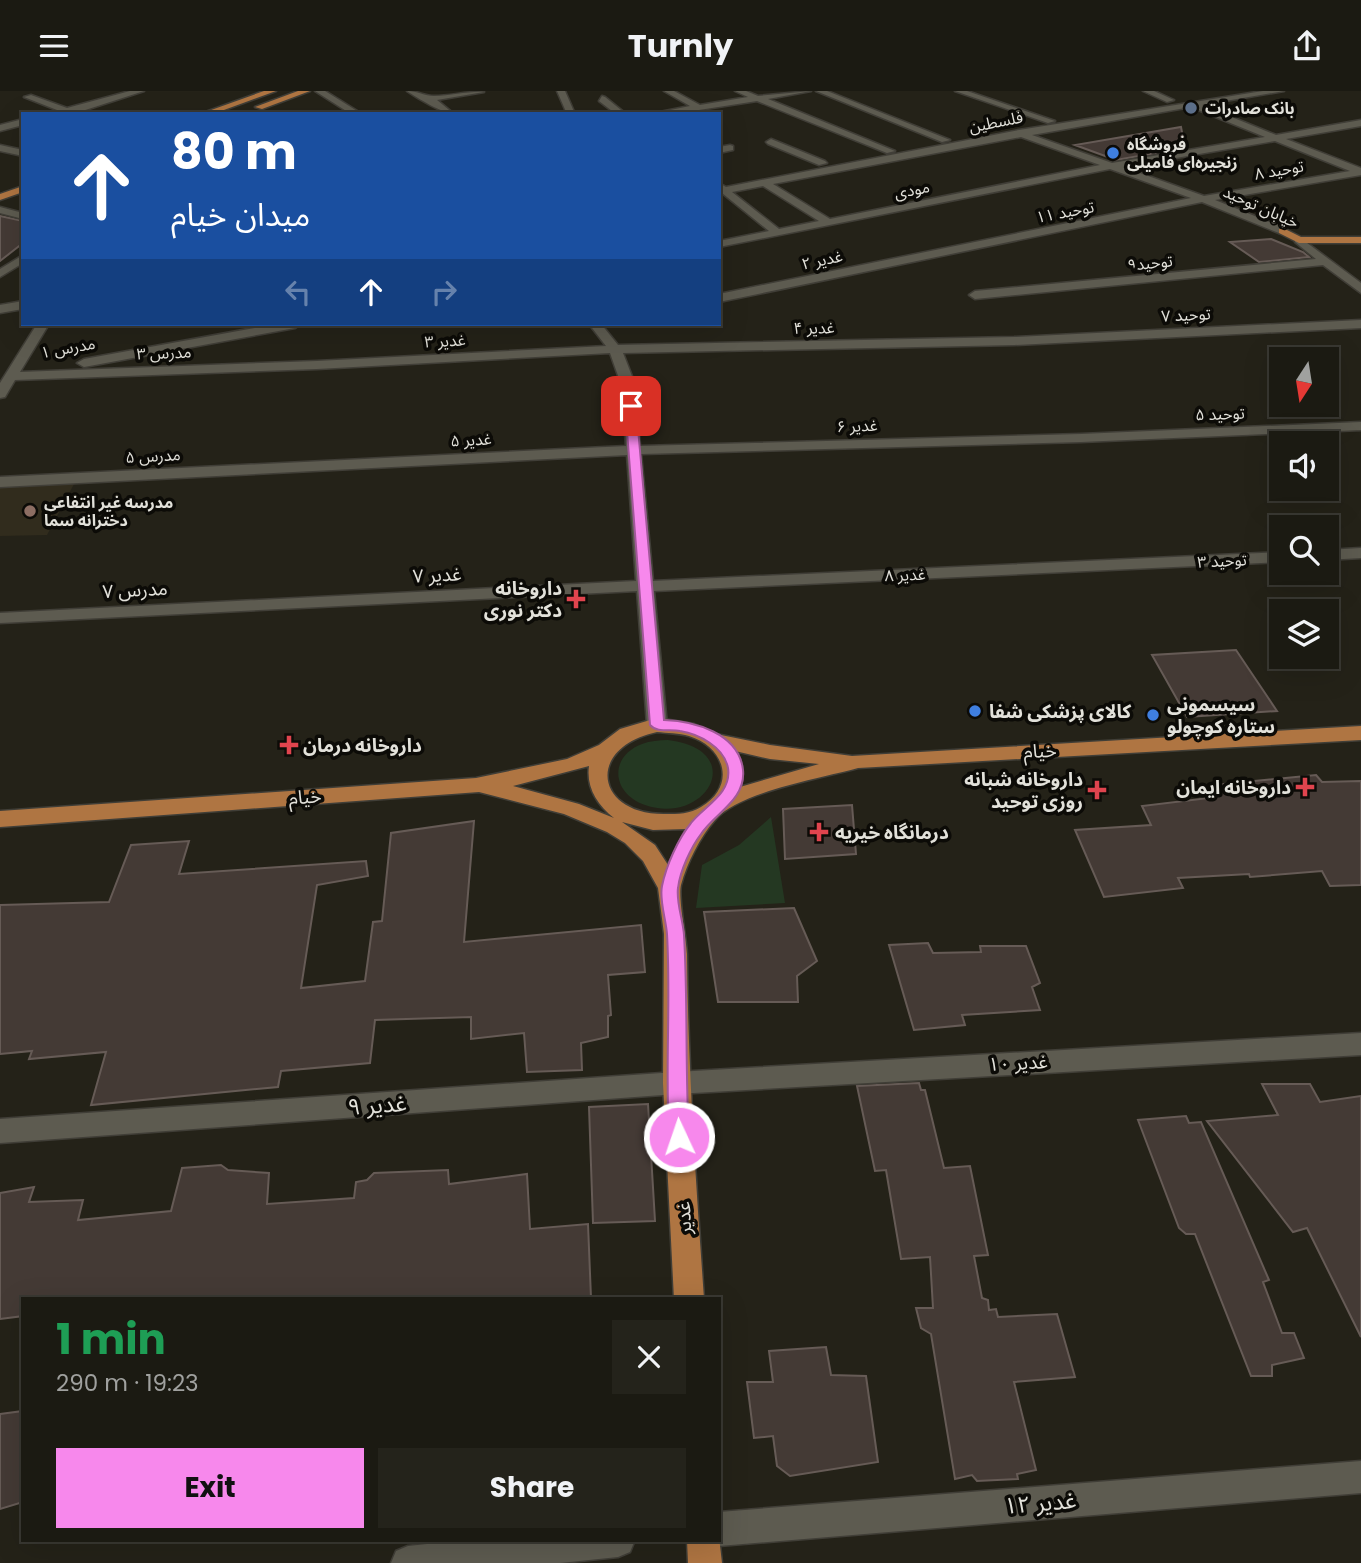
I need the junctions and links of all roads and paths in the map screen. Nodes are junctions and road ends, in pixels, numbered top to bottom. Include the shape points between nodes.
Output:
1 (140, 91) edge
2 (272, 91) edge
3 (306, 91) edge
4 (319, 91) edge
5 (411, 91) edge
6 (561, 91) edge
7 (667, 91) edge
8 (739, 91) edge
9 (807, 91) edge
10 (820, 91) edge
11 (959, 91) edge
12 (1147, 91) edge
13 (1237, 91) edge
14 (1280, 91) edge
15 (480, 92) edge
16 (28, 97) dead end
17 (430, 99) junction
18 (602, 99) dead end
19 (759, 99) junction
20 (1170, 100) junction
21 (1189, 104) junction
22 (698, 107) junction
23 (1112, 110) junction
24 (247, 111) dead end
25 (71, 112) edge
26 (210, 112) edge
27 (355, 112) edge
28 (447, 112) edge
29 (570, 112) edge
30 (619, 112) edge
31 (667, 112) edge
32 (1124, 115) junction
33 (1051, 121) junction
34 (21, 123) edge
35 (1361, 123) edge
36 (0, 128) edge
37 (1018, 133) junction
38 (1275, 139) junction
39 (945, 140) junction
40 (771, 142) dead end
41 (0, 148) edge
42 (730, 148) dead end
43 (721, 150) edge
44 (890, 151) junction
45 (21, 153) edge
46 (822, 163) junction
47 (1111, 166) junction
48 (1361, 172) edge
49 (765, 183) junction
50 (721, 187) edge
51 (721, 187) edge
52 (721, 188) edge
53 (21, 190) edge
54 (0, 197) edge
55 (1203, 199) junction
56 (0, 210) edge
57 (21, 215) edge
58 (830, 223) junction
59 (1361, 230) edge
60 (1283, 231) junction
61 (778, 233) junction
62 (1299, 240) junction
63 (1361, 240) edge
64 (721, 243) edge
65 (931, 254) joint
66 (21, 259) edge
67 (1327, 261) junction
68 (0, 274) edge
69 (1361, 289) edge
70 (975, 295) dead end
71 (721, 298) edge
72 (21, 305) edge
73 (0, 309) edge
74 (1361, 324) edge
75 (42, 326) edge
76 (284, 326) edge
77 (596, 326) edge
78 (1014, 341) joint
79 (616, 349) junction
80 (317, 365) joint
81 (13, 376) junction
82 (1, 391) edge
83 (1361, 426) edge
84 (1081, 438) joint
85 (635, 450) junction
86 (308, 465) joint
87 (0, 482) edge
88 (1361, 553) edge
89 (1339, 554) edge
90 (1269, 559) edge
91 (1164, 564) joint
92 (645, 586) junction
93 (273, 604) joint
94 (0, 618) edge
95 (657, 725) junction
96 (1361, 733) edge
97 (717, 740) junction
98 (605, 750) junction
99 (858, 761) junction
100 (476, 785) junction
101 (717, 806) junction
102 (0, 818) edge
103 (669, 888) junction
104 (1361, 1044) edge
105 (676, 1083) junction
106 (0, 1131) edge
107 (689, 1297) edge
108 (1361, 1478) edge
109 (721, 1529) edge
110 (600, 1542) edge
111 (704, 1542) edge
112 (408, 1563) edge
113 (705, 1563) edge

1 - 25 street
2 - 26 main road
3 - 24 main road
4 - 27 street
5 - 17 street
6 - 29 street
7 - 22 street
8 - 19 street
9 - 19 street
10 - 39 street
11 - 33 street
12 - 20 street
13 - 20 street, فلسطین
14 - 21 street, فلسطین
15 - 17 street
16 - 25 street
17 - 28 street
18 - 30 street
19 - 22 street
19 - 44 street
20 - 23 street, فلسطین
21 - 32 street, فلسطین
21 - 38 street
22 - 31 street
23 - 32 street
23 - 33 street, فلسطین
32 - 37 street, فلسطین
33 - 39 street, فلسطین
34 - 36 street
35 - 38 street, مودی
37 - 47 street, خیابان توحید
37 - 49 street, فلسطین
38 - 47 street, مودی
38 - 48 street
39 - 44 street, فلسطین
40 - 46 street
41 - 45 street
42 - 43 street
44 - 46 street, فلسطین
46 - 51 street, فلسطین
47 - 55 street, خیابان توحید
47 - 58 street, مودی
48 - 55 street, توحید ۸
49 - 50 street, فلسطین
49 - 58 street
52 - 61 street
53 - 54 main road
55 - 60 street, خیابان توحید
55 - 65 street, توحید ۱۱
56 - 57 street
58 - 61 street, مودی
59 - 60 main road
60 - 62 main road, خیابان توحید
61 - 64 street, مودی via 733,237
62 - 63 main road
62 - 67 street, خیابان توحید
65 - 71 street, غدیر ۲
66 - 68 street
67 - 69 street, خیابان توحید
67 - 70 street, توحید۹
72 - 73 street
74 - 78 street, توحید ۷
75 - 81 street
76 - 81 street, مدرس ۱
77 - 79 street
78 - 79 street, غدیر ۴
79 - 80 street, غدیر ۳
79 - 85 street via 628,384
80 - 81 street, مدرس ۳
81 - 82 street
83 - 84 street, توحید ۵
84 - 85 street, غدیر ۶
85 - 86 street, غدیر ۵
85 - 92 street
86 - 87 street, مدرس ۵
88 - 89 street
90 - 91 street, توحید ۳
91 - 92 street, غدیر ۸
92 - 93 street, غدیر ۷
92 - 95 street
93 - 94 street, مدرس ۷
95 - 97 main road via 700,731
95 - 98 main road via 628,734
96 - 99 main road, خیام
97 - 99 main road via 770,752
97 - 101 main road via 735,769 734,785
98 - 100 main road, خیام via 578,765
98 - 101 main road via 597,765 597,781 604,797 619,811 665,823 688,820
99 - 101 main road, خیام via 763,786
100 - 102 main road, خیام
100 - 103 main road via 555,803 618,830 646,849
101 - 103 main road, غدیر via 685,846
103 - 105 main road, غدیر via 676,934
104 - 105 street, غدیر ۱۰
105 - 106 street, غدیر ۹
105 - 107 main road, غدیر
108 - 109 street, غدیر ۱۲
110 - 112 street
111 - 113 main road

